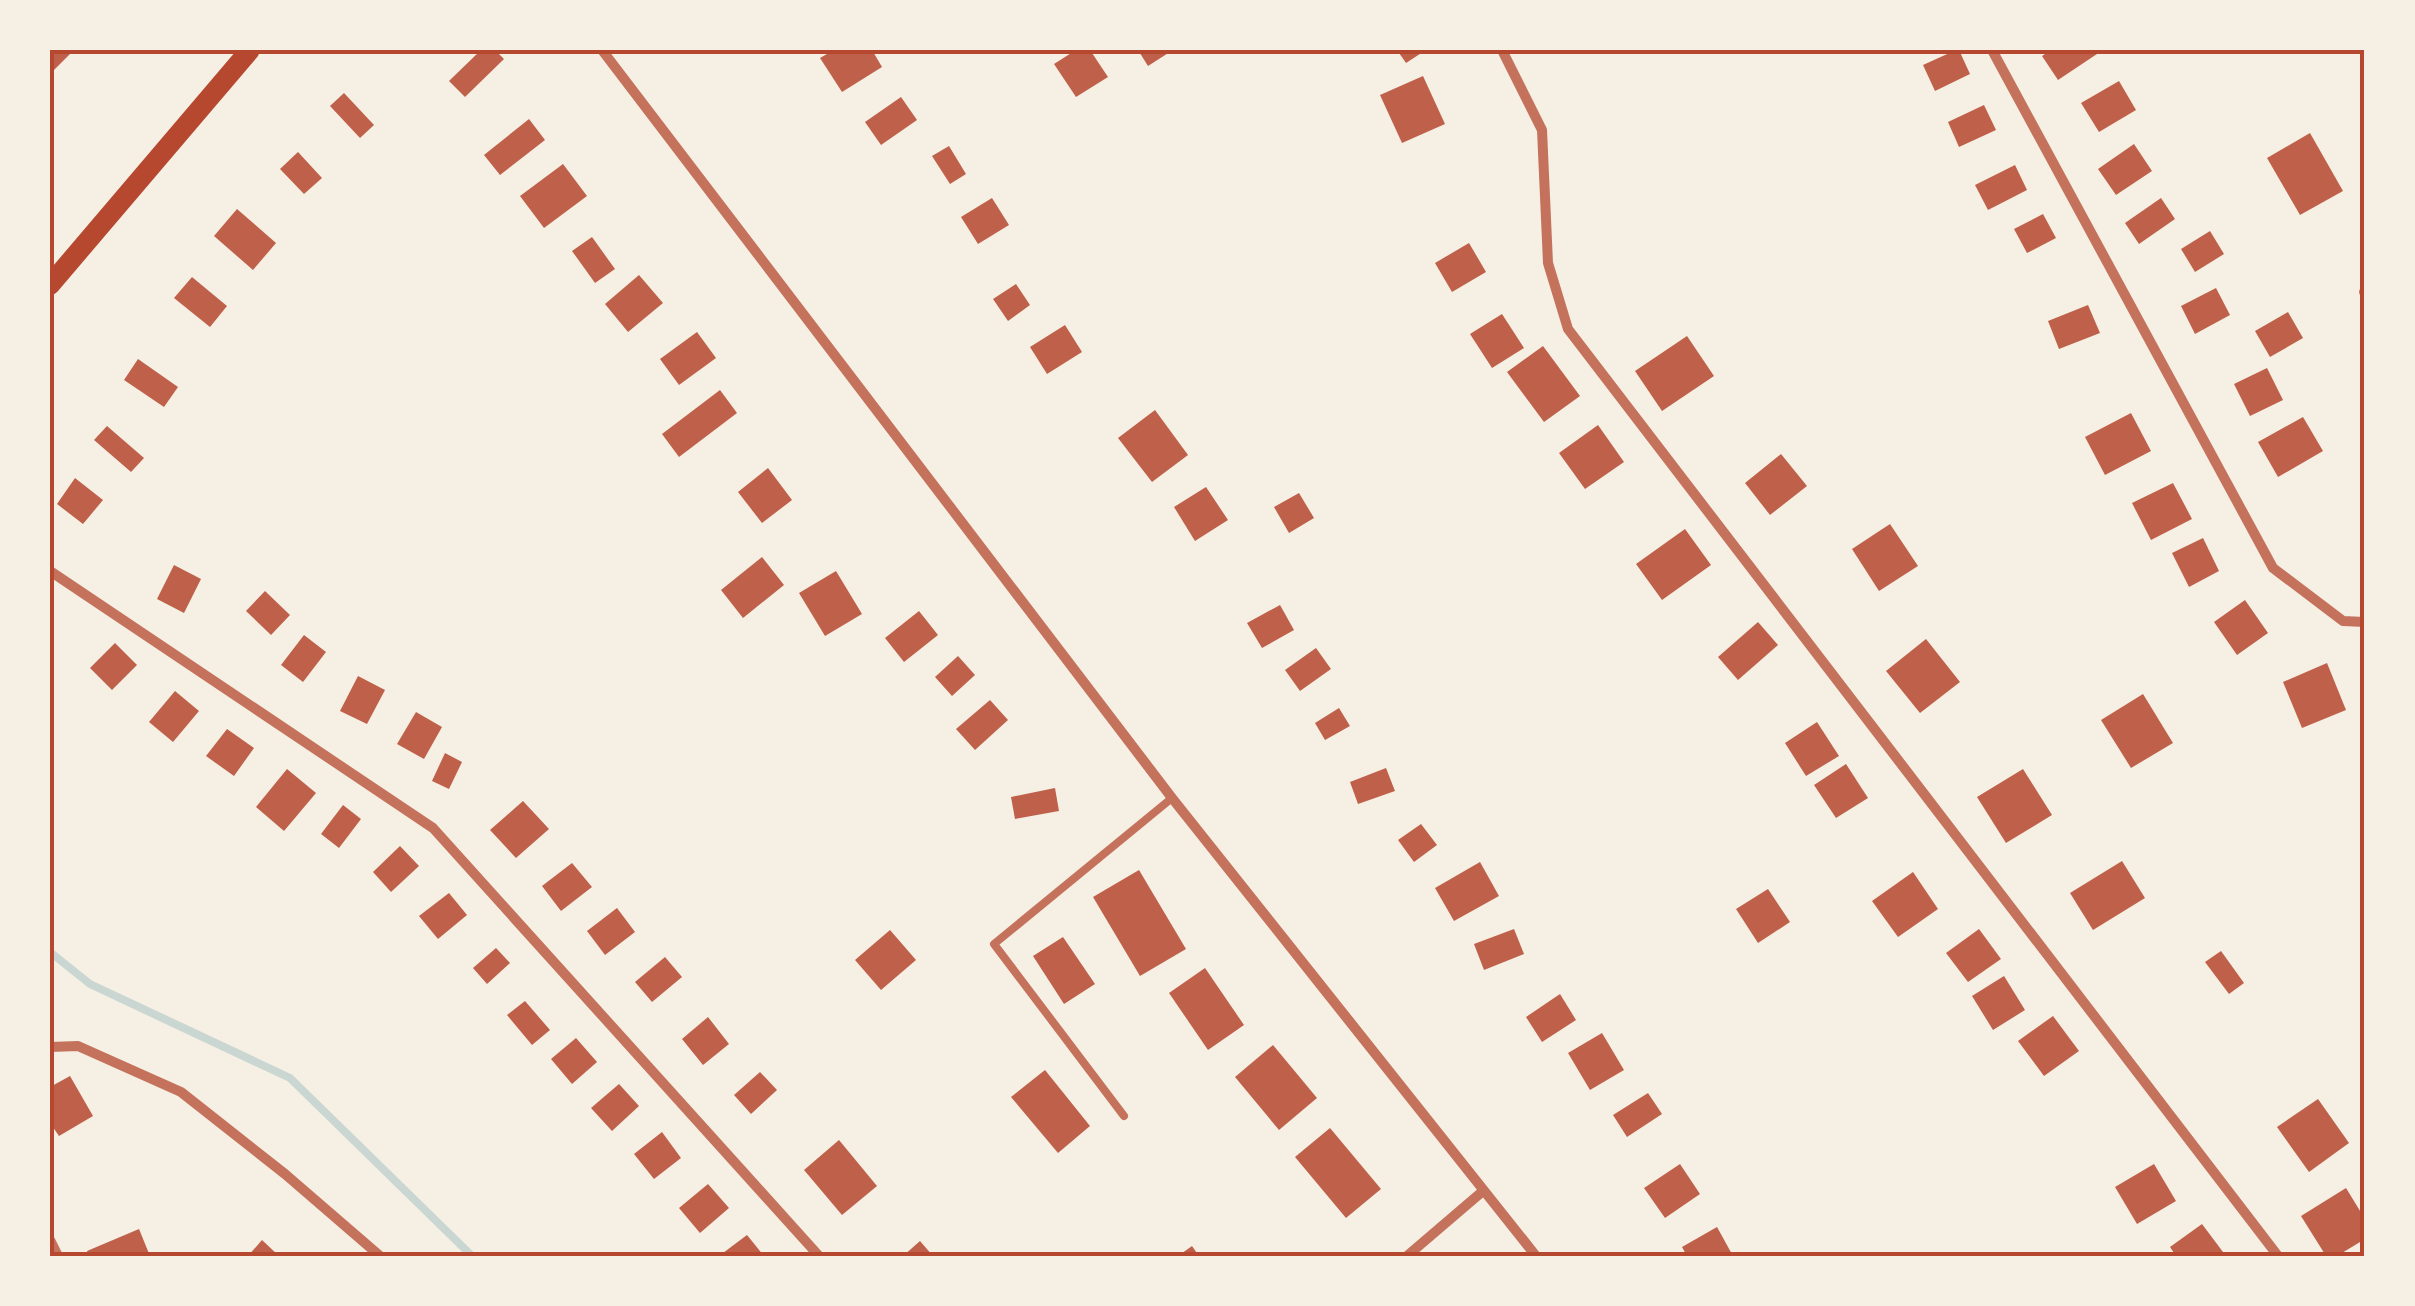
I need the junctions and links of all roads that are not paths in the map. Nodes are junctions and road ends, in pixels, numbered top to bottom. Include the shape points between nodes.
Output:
1 (250, 50) edge
2 (602, 50) edge
3 (1502, 50) edge
4 (1992, 50) edge
5 (50, 285) edge
6 (50, 571) edge
7 (2365, 622) edge
8 (1172, 798) junction
9 (50, 1047) edge
10 (1124, 1116) dead end
11 (1484, 1191) junction
12 (50, 1240) edge
13 (58, 1256) edge
14 (380, 1256) edge
15 (819, 1256) edge
16 (1407, 1256) edge
17 (1536, 1256) edge
18 (2278, 1256) edge

1 - 5 main road
2 - 8 street
3 - 18 street via 1542,130 1548,263 1568,328
4 - 7 street via 2274,568 2343,621
6 - 15 street via 433,828
8 - 10 lane via 994,944
8 - 11 street
9 - 14 street via 78,1046 181,1092
11 - 16 street
11 - 17 street
12 - 13 street

